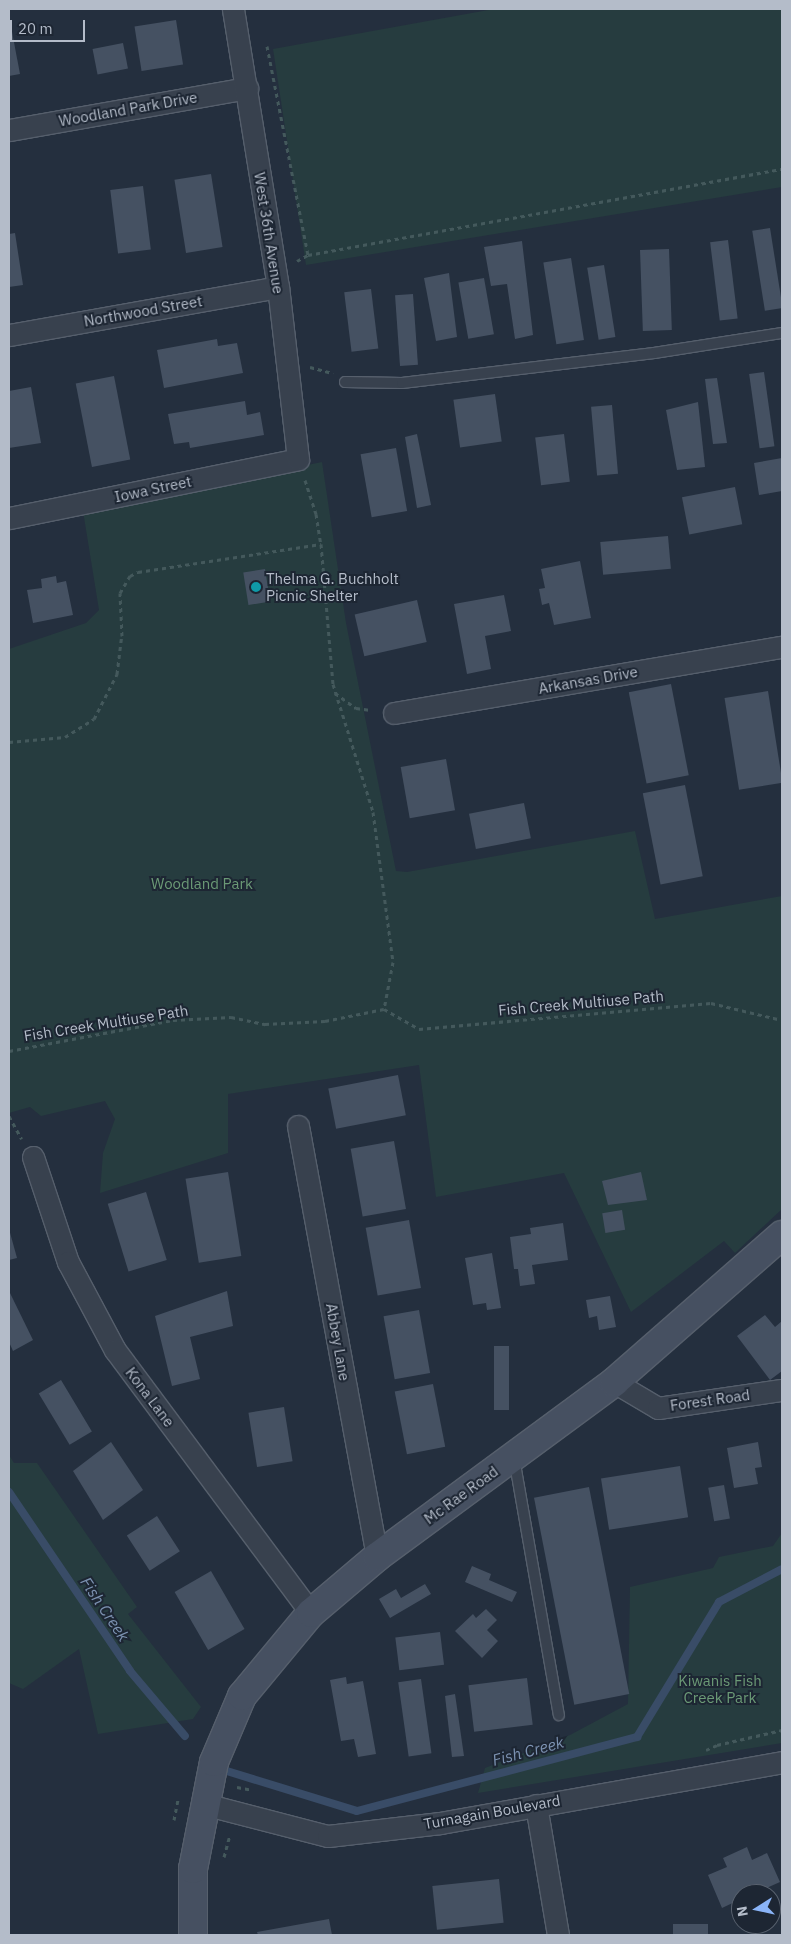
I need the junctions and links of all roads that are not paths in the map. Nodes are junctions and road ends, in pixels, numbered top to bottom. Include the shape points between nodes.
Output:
1 (233, 9) edge
2 (247, 88) junction
3 (9, 130) edge
4 (276, 280) junction
5 (782, 333) edge
6 (9, 335) edge
7 (346, 382) road end
8 (298, 459) joint
9 (9, 518) edge
10 (782, 647) edge
11 (394, 713) road end
12 (298, 1126) dead end
13 (33, 1156) dead end
14 (782, 1235) edge
15 (614, 1382) junction
16 (782, 1390) edge
17 (514, 1457) junction
18 (377, 1557) junction
19 (311, 1613) junction
20 (559, 1715) dead end
21 (782, 1762) edge
22 (204, 1804) junction
23 (536, 1805) junction
24 (194, 1935) edge
25 (558, 1935) edge

1 - 2 street, West 36th Avenue
2 - 3 street, Woodland Park Drive
2 - 4 street, West 36th Avenue
4 - 6 street, Northwood Street
4 - 8 street, West 36th Avenue
5 - 7 lane via 654,353 402,384
8 - 9 street, Iowa Street
10 - 11 street, Arkansas Drive
12 - 18 street, Abbey Lane
13 - 19 street, Kona Lane via 68,1262 115,1350
14 - 15 street, Mc Rae Road
15 - 16 street, Forest Road via 658,1408
15 - 17 street, Mc Rae Road
17 - 18 street, Mc Rae Road
17 - 20 lane
18 - 19 street, Mc Rae Road
19 - 22 street, Mc Rae Road via 242,1696 214,1762
21 - 23 street, Turnagain Boulevard
22 - 23 street, Turnagain Boulevard via 328,1836 440,1822
22 - 24 street, Mc Rae Road via 193,1869
23 - 25 street

